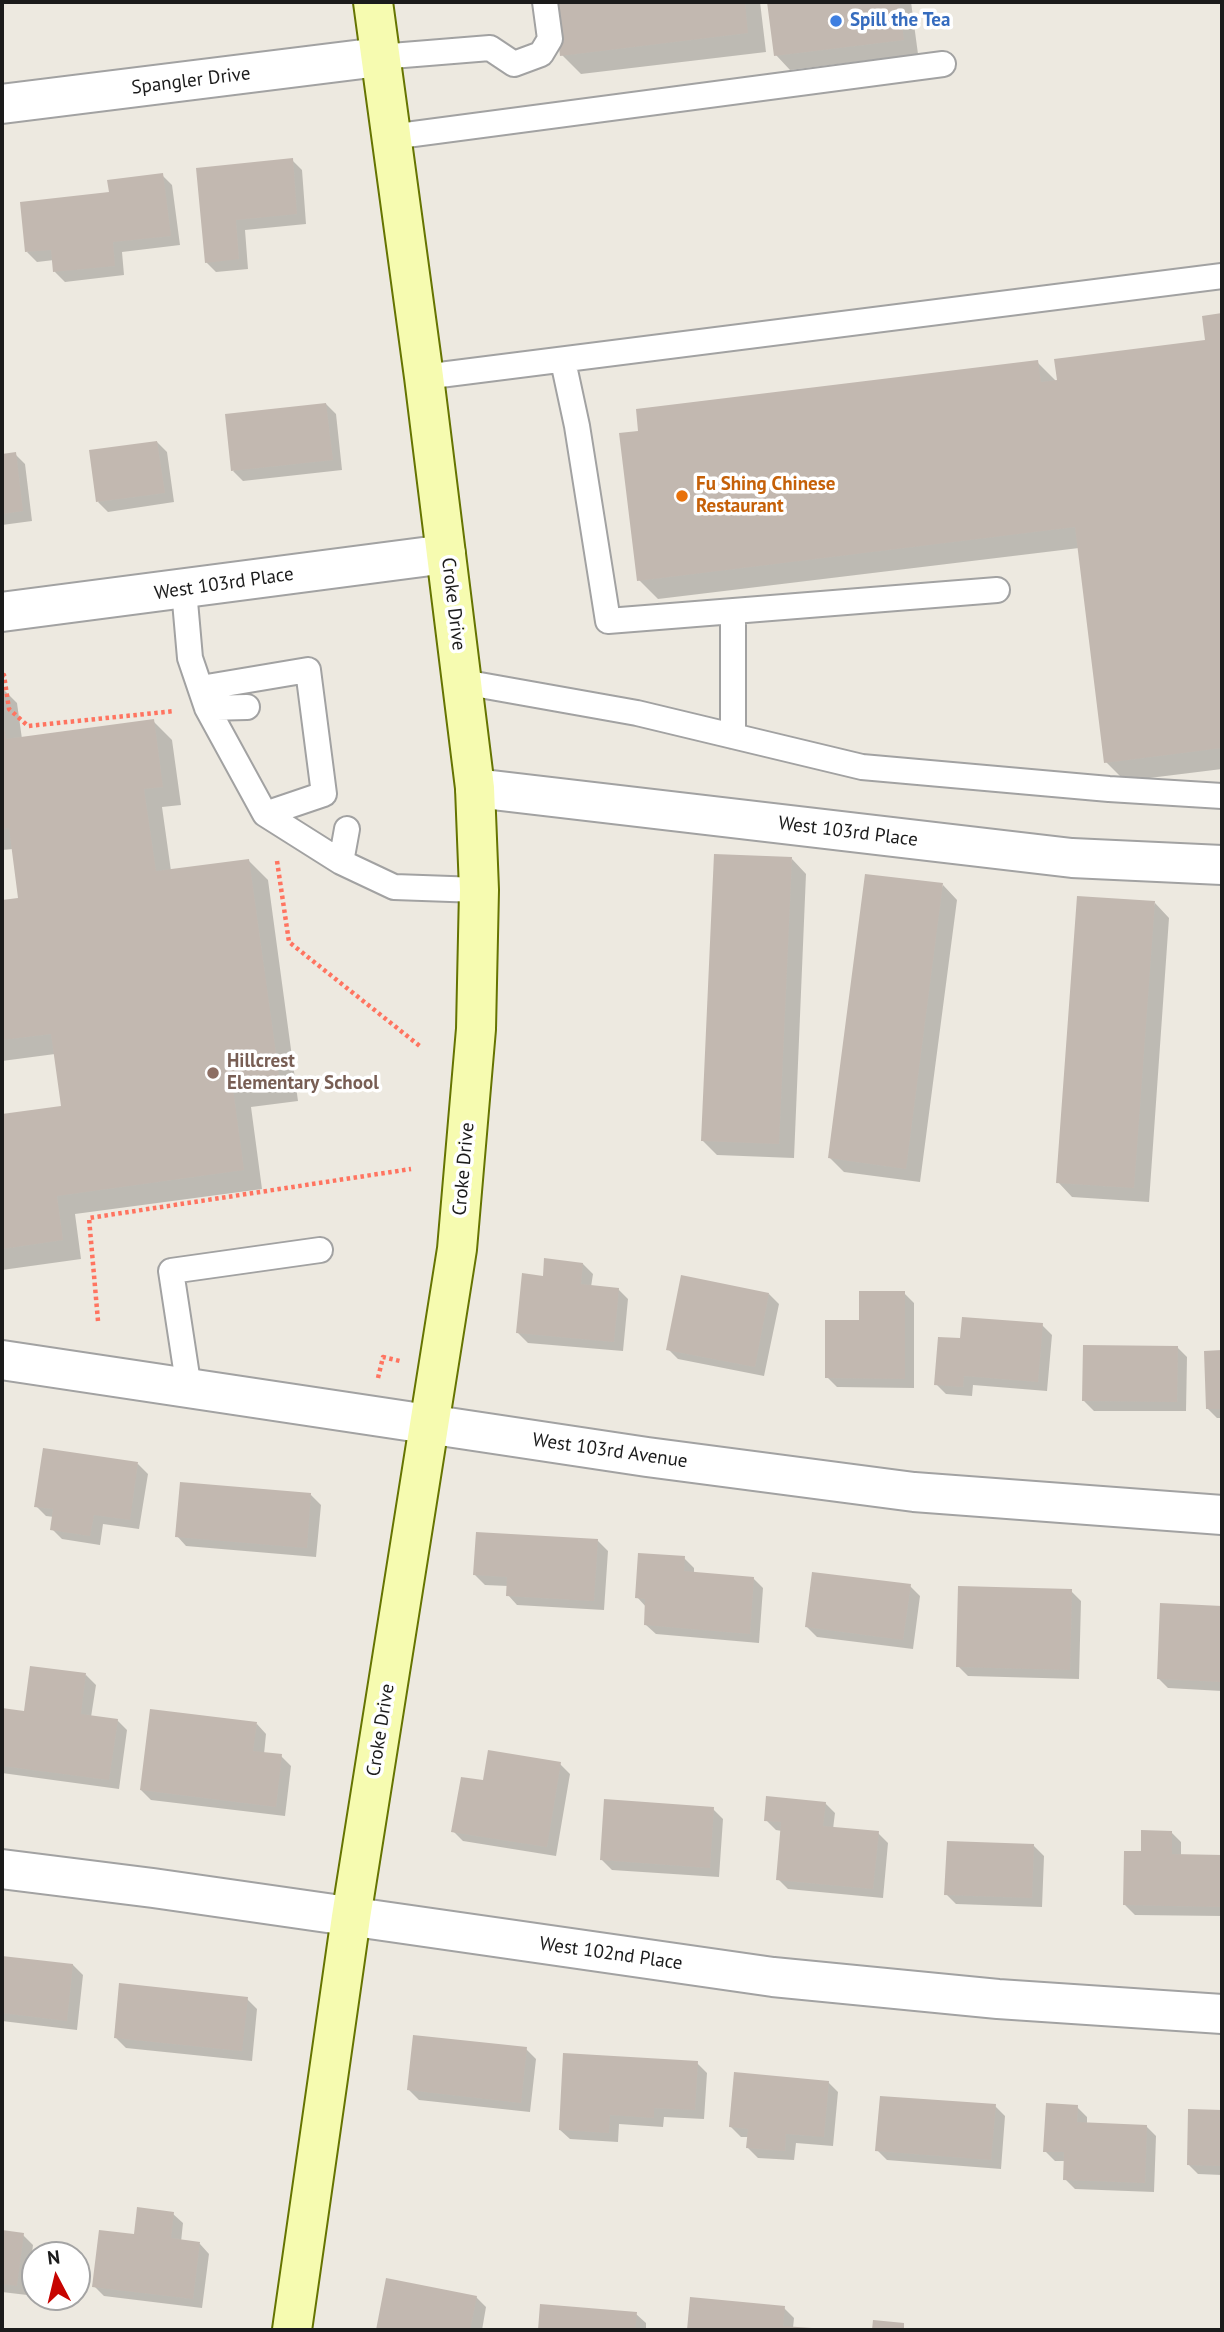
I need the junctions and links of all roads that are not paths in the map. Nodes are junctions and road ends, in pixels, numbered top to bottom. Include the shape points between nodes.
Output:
1 (373, 2) edge
2 (545, 2) edge
3 (379, 57) junction
4 (943, 64) dead end
5 (2, 104) edge
6 (391, 137) junction
7 (1222, 276) edge
8 (563, 360) junction
9 (424, 377) junction
10 (446, 554) junction
11 (184, 590) junction
12 (998, 590) dead end
13 (733, 611) junction
14 (2, 612) edge
15 (463, 682) junction
16 (204, 698) junction
17 (247, 708) dead end
18 (733, 736) junction
19 (475, 788) junction
20 (1222, 796) edge
21 (264, 814) junction
22 (348, 829) dead end
23 (341, 862) junction
24 (1222, 865) edge
25 (479, 890) junction
26 (320, 1250) dead end
27 (2, 1360) edge
28 (189, 1389) junction
29 (430, 1426) junction
30 (1222, 1515) edge
31 (2, 1869) edge
32 (351, 1917) junction
33 (1222, 2014) edge
34 (292, 2330) edge

1 - 3 street, Croke Drive
2 - 3 lane via 550,39 541,54 514,64 490,48
3 - 5 street, Spangler Drive
3 - 6 street, Croke Drive
4 - 6 lane
6 - 9 street, Croke Drive
7 - 8 lane
8 - 9 lane
8 - 13 lane via 608,621
9 - 10 street, Croke Drive
10 - 11 street, West 103rd Place
10 - 15 street, Croke Drive
11 - 14 street, West 103rd Place
11 - 16 lane via 190,658
12 - 13 lane
13 - 18 lane
15 - 18 lane via 637,713
15 - 19 street, Croke Drive
16 - 17 lane
16 - 21 lane
16 - 21 lane via 308,670 324,794
18 - 20 lane via 862,767
19 - 24 street, West 103rd Place via 1072,858
19 - 25 street, Croke Drive
21 - 23 lane
22 - 23 lane
23 - 25 lane via 394,887
25 - 29 street, Croke Drive via 476,1030 457,1249
26 - 28 lane via 171,1270
27 - 28 street, West 103rd Avenue
28 - 29 street, West 103rd Avenue
29 - 30 street, West 103rd Avenue via 914,1492
29 - 32 street, Croke Drive
31 - 32 street, West 102nd Place
32 - 33 street, West 102nd Place via 773,1977
32 - 34 street, Croke Drive

